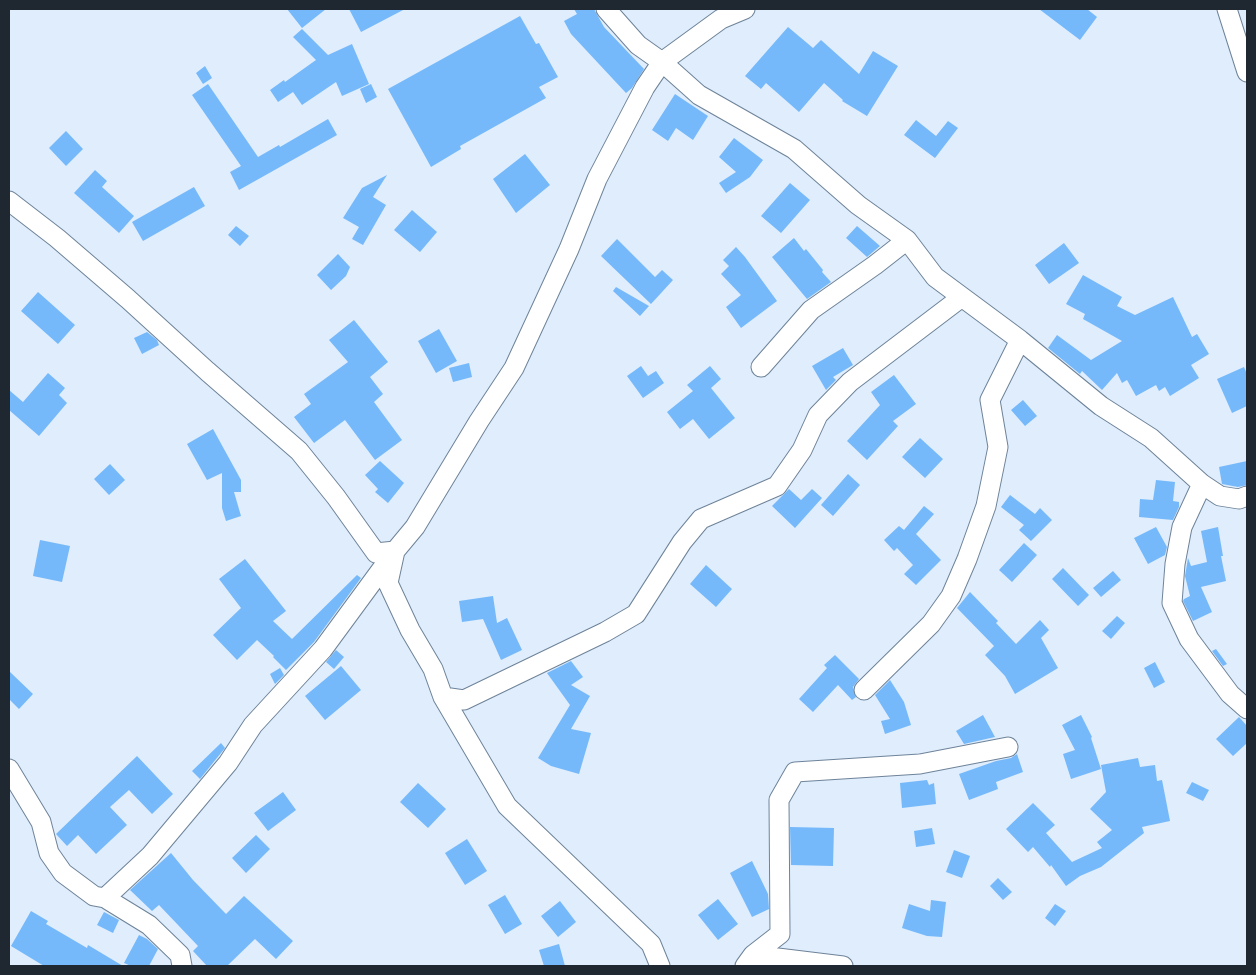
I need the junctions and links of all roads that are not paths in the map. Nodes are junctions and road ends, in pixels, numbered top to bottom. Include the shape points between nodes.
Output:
1 (606, 9) edge
2 (744, 9) edge
3 (1227, 9) edge
4 (1240, 27) edge
5 (662, 62) junction
6 (1247, 72) edge
7 (9, 201) edge
8 (907, 240) junction
9 (962, 297) junction
10 (1020, 340) junction
11 (761, 367) dead end
12 (1202, 484) junction
13 (1247, 496) edge
14 (395, 551) junction
15 (864, 690) dead end
16 (443, 696) junction
17 (1247, 709) edge
18 (1008, 748) dead end
19 (9, 769) edge
20 (105, 898) junction
21 (749, 961) edge
22 (182, 966) edge
23 (660, 966) edge
24 (843, 966) edge

1 - 5 street via 638,45
2 - 5 street via 721,19
3 - 4 street
4 - 6 street
5 - 8 street via 699,94 794,149 858,205
5 - 14 street via 645,87 597,179 569,249 514,368 415,527
7 - 14 street via 128,299 299,451 376,553
8 - 9 street via 935,277
8 - 11 street via 811,310
9 - 10 street
9 - 16 street via 850,382 818,415 802,450 777,486 701,519 682,542 636,614 464,700
10 - 12 street via 1101,406 1151,438
10 - 15 street via 990,400 998,447 986,506 951,596 931,624
12 - 13 street via 1220,496 1239,499
12 - 17 street via 1182,527 1172,603 1189,639 1230,694
14 - 16 street via 388,583 433,669
14 - 20 street via 323,649 253,725 228,764 150,856
16 - 23 street via 507,806 650,944
18 - 21 street via 920,764 795,772 779,800 780,934
19 - 20 street via 41,822 49,852 63,873 94,896
20 - 22 street via 149,925 180,955
21 - 24 street

